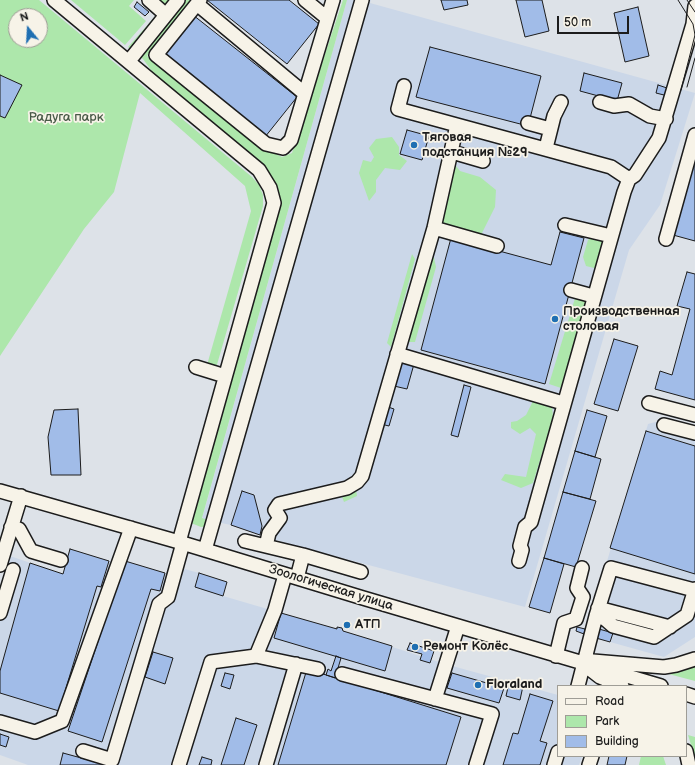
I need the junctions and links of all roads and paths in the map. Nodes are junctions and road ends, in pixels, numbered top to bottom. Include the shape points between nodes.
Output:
1 (54, 0) edge
2 (149, 0) edge
3 (178, 0) edge
4 (306, 0) edge
5 (333, 0) edge
6 (362, 0) edge
7 (199, 2) edge
8 (695, 6) edge
9 (166, 15) junction
10 (327, 18) junction
11 (129, 61) junction
12 (404, 86) dead end
13 (304, 93) junction
14 (561, 102) dead end
15 (600, 102) dead end
16 (666, 119) junction
17 (528, 123) dead end
18 (457, 125) junction
19 (550, 129) junction
20 (695, 135) edge
21 (546, 148) junction
22 (452, 152) junction
23 (483, 161) dead end
24 (630, 179) junction
25 (565, 226) dead end
26 (434, 228) junction
27 (610, 236) junction
28 (666, 239) dead end
29 (497, 246) dead end
30 (571, 290) dead end
31 (593, 296) junction
32 (398, 354) junction
33 (196, 367) dead end
34 (225, 376) junction
35 (563, 403) junction
36 (649, 403) dead end
37 (695, 415) edge
38 (664, 425) dead end
39 (695, 433) edge
40 (0, 491) edge
41 (21, 496) junction
42 (11, 527) junction
43 (131, 528) junction
44 (245, 541) dead end
45 (181, 543) junction
46 (266, 546) junction
47 (205, 550) junction
48 (303, 555) junction
49 (61, 560) dead end
50 (519, 562) dead end
51 (0, 566) edge
52 (582, 568) dead end
53 (13, 570) dead end
54 (361, 572) dead end
55 (291, 576) junction
56 (695, 589) edge
57 (597, 612) junction
58 (0, 614) edge
59 (458, 626) junction
60 (256, 656) junction
61 (556, 656) junction
62 (695, 659) edge
63 (296, 664) junction
64 (584, 664) junction
65 (318, 669) dead end
66 (342, 674) dead end
67 (615, 682) edge
68 (578, 685) edge
69 (650, 685) edge
70 (434, 699) junction
71 (0, 722) edge
72 (83, 751) dead end
73 (557, 755) edge
74 (179, 765) edge
75 (266, 765) edge
76 (476, 765) edge
77 (554, 765) edge

1 - 11 street
2 - 9 street
3 - 9 street
4 - 10 street
5 - 10 street
6 - 47 street
7 - 13 street
7 - 13 street via 156,55 266,144 283,148 291,140
8 - 16 street via 693,24
9 - 11 street
10 - 13 street
11 - 34 street via 259,170 270,188 274,204
12 - 18 street via 398,109
14 - 19 street
15 - 16 street via 614,106 629,104 650,116
16 - 24 street via 655,146
17 - 19 street
18 - 21 street
18 - 22 street
19 - 21 street
20 - 28 street
21 - 24 street via 611,166
22 - 23 street
22 - 26 street
24 - 27 street
25 - 27 street
26 - 29 street
26 - 32 street
27 - 31 street
30 - 31 street
31 - 35 street
32 - 35 street
32 - 46 street via 362,476 347,488 279,504 276,510 280,518 269,534
33 - 34 street
34 - 45 street
35 - 50 street via 531,522 524,527
36 - 37 street
38 - 39 street
40 - 41 street, Зоологическая улица
41 - 42 street
41 - 43 street, Зоологическая улица
42 - 49 street via 19,529 31,551
42 - 51 street
43 - 45 street, Зоологическая улица
43 - 71 street via 62,721 36,732
44 - 46 street
45 - 47 street, Зоологическая улица
45 - 72 street via 168,597 159,604 112,760
46 - 48 street
47 - 55 street, Зоологическая улица
48 - 54 street
48 - 55 street
52 - 61 street via 577,588 583,597 576,618 564,623
53 - 58 street
55 - 59 street, Зоологическая улица
55 - 60 street
56 - 57 street via 687,615 654,637 613,626
56 - 57 street via 611,568
57 - 64 street
59 - 61 street, Зоологическая улица
59 - 70 street
60 - 63 street
60 - 74 street via 212,662
61 - 64 street, Зоологическая улица
62 - 64 street via 664,667 596,660
63 - 65 street
63 - 75 street
64 - 67 street via 600,677
64 - 68 street
66 - 70 street
67 - 69 street
70 - 76 street via 492,714
73 - 77 street

